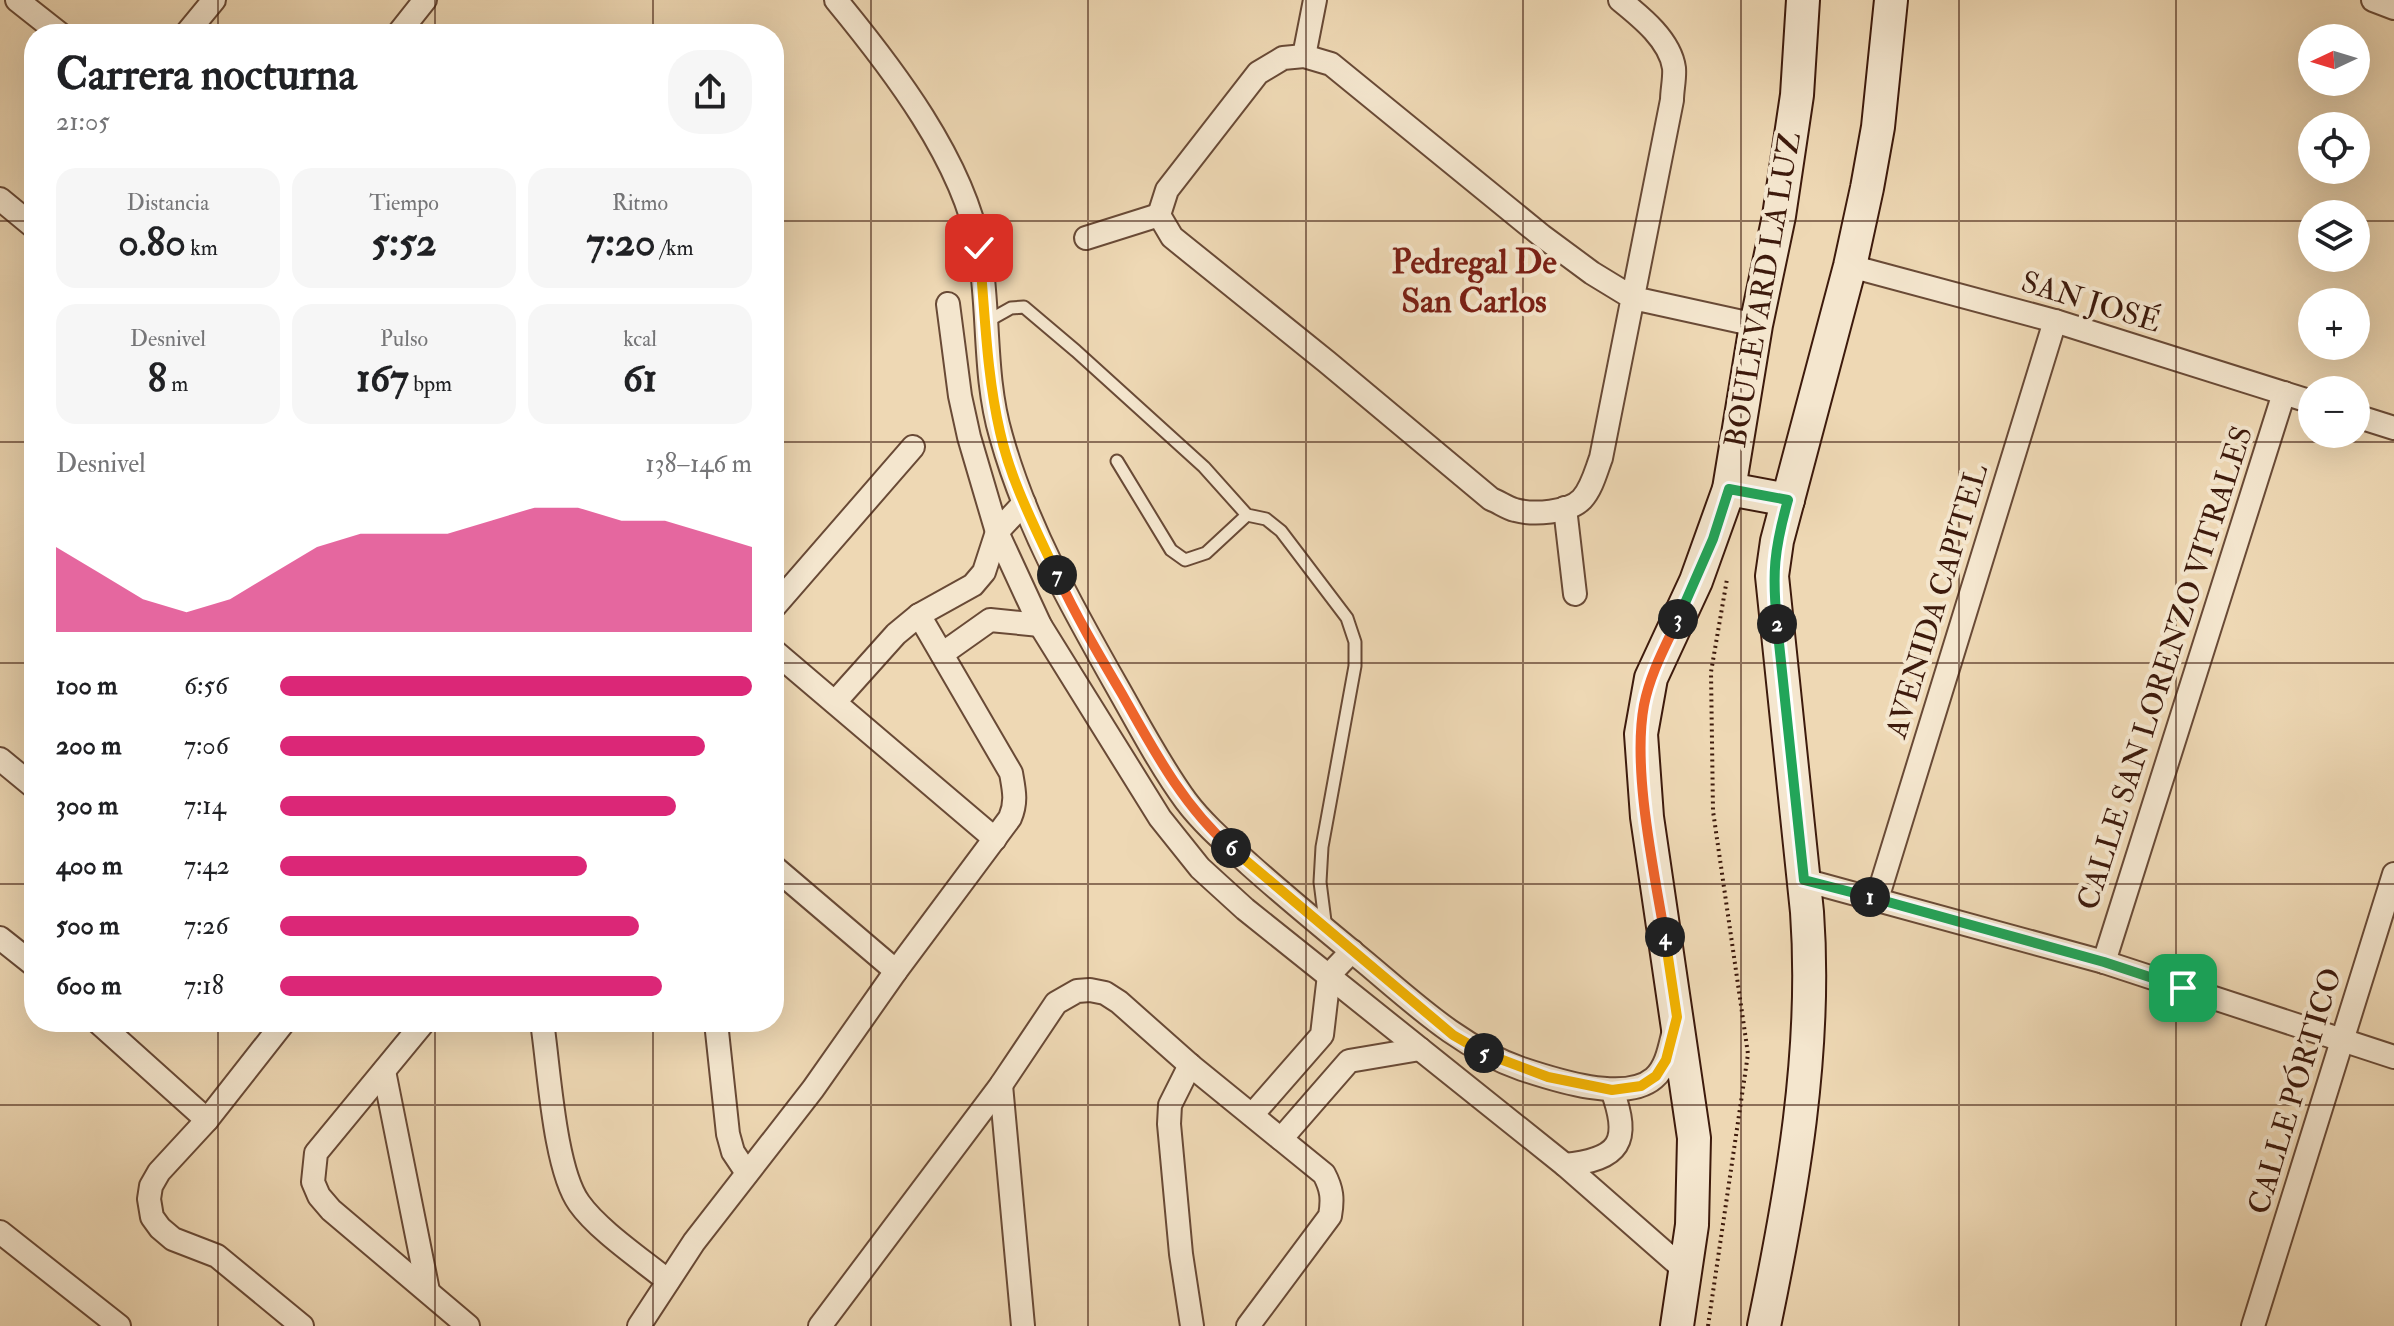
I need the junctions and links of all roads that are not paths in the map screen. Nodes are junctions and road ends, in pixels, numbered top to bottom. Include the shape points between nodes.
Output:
1 (17, 0) edge
2 (214, 0) edge
3 (425, 0) edge
4 (836, 0) edge
5 (1315, 0) edge
6 (1620, 0) edge
7 (1803, 0) edge
8 (1891, 0) edge
9 (2373, 0) edge
10 (2394, 8) edge
11 (47, 24) edge
12 (194, 24) edge
13 (406, 24) edge
14 (1304, 56) junction
15 (0, 199) edge
16 (1159, 215) junction
17 (24, 217) edge
18 (1086, 238) dead end
19 (1850, 266) junction
20 (1633, 298) junction
21 (948, 304) dead end
22 (2055, 321) junction
23 (986, 322) junction
24 (1756, 325) junction
25 (2284, 393) junction
26 (2298, 398) edge
27 (2370, 420) edge
28 (2394, 428) edge
29 (913, 447) dead end
30 (1117, 461) dead end
31 (1729, 489) junction
32 (1788, 500) junction
33 (1024, 503) junction
34 (1565, 508) junction
35 (1247, 515) junction
36 (997, 532) junction
37 (973, 585) junction
38 (1575, 594) dead end
39 (784, 595) edge
40 (919, 615) junction
41 (990, 620) junction
42 (1040, 625) junction
43 (942, 654) junction
44 (784, 659) edge
45 (835, 702) junction
46 (0, 759) edge
47 (24, 779) edge
48 (995, 839) junction
49 (2394, 874) edge
50 (784, 876) edge
51 (1804, 880) junction
52 (1877, 899) junction
53 (1326, 929) junction
54 (0, 938) edge
55 (1352, 951) junction
56 (24, 957) edge
57 (2104, 962) junction
58 (896, 971) junction
59 (1329, 975) junction
60 (1677, 1017) junction
61 (109, 1032) edge
62 (276, 1032) edge
63 (416, 1032) edge
64 (543, 1032) edge
65 (717, 1032) edge
66 (1322, 1035) junction
67 (2342, 1039) junction
68 (1420, 1049) junction
69 (2394, 1057) edge
70 (1349, 1061) junction
71 (1190, 1065) junction
72 (384, 1071) junction
73 (1001, 1085) junction
74 (1612, 1090) junction
75 (1252, 1115) junction
76 (207, 1120) junction
77 (1281, 1139) junction
78 (1565, 1165) junction
79 (747, 1173) junction
80 (0, 1232) edge
81 (1687, 1272) junction
82 (668, 1281) junction
83 (428, 1291) junction
84 (119, 1326) edge
85 (302, 1326) edge
86 (468, 1326) edge
87 (639, 1326) edge
88 (820, 1326) edge
89 (1023, 1326) edge
90 (1192, 1326) edge
91 (1248, 1326) edge
92 (1677, 1326) edge
93 (1764, 1326) edge
94 (2253, 1326) edge

1 - 11 street
2 - 12 street
3 - 13 street
4 - 23 street via 899,82 949,163 979,248
5 - 14 street
6 - 20 street via 1665,44 1674,67
7 - 24 main road, BOULEVARD LA LUZ via 1797,95
8 - 19 main road via 1878,127
9 - 10 street
14 - 16 street via 1283,58 1258,73 1167,190
14 - 20 street via 1331,64 1542,236
15 - 17 street
16 - 18 street
16 - 34 street via 1172,237 1491,499 1515,510
19 - 22 street, SAN JOSÉ
19 - 32 main road
20 - 24 street
20 - 34 street via 1601,458 1581,500
21 - 36 street via 960,396
22 - 25 street, SAN JOSÉ
22 - 52 street, AVENIDA CAPITEL
23 - 33 street via 1000,435
23 - 35 lane via 1024,307 1204,467
24 - 31 main road, BOULEVARD LA LUZ
25 - 26 street, SAN JOSÉ
25 - 57 street, CALLE SAN LORENZO VITRALES
27 - 28 street
29 - 39 street
30 - 35 lane via 1171,550 1185,560 1206,553
31 - 32 main road
31 - 60 main road, BOULEVARD LA LUZ via 1702,567 1651,678 1641,734 1647,817
32 - 51 main road via 1772,576
33 - 36 street
33 - 53 street via 1072,607 1186,801 1224,842
34 - 38 street
35 - 53 lane via 1266,519 1281,531 1347,618 1355,642 1322,847
36 - 37 street via 984,572
36 - 42 street
37 - 40 street
37 - 41 street
40 - 43 street
40 - 45 street
41 - 42 street
41 - 43 street
42 - 59 street via 1160,818 1200,868
43 - 48 street via 1011,773 1015,807
44 - 45 street
45 - 48 street
46 - 47 street
48 - 58 street
49 - 67 street, CALLE PÓRTICO
50 - 58 street
51 - 52 street
51 - 93 main road via 1809,1035
52 - 57 street
53 - 55 street
54 - 56 street
55 - 59 street
55 - 74 street via 1453,1035 1491,1057 1548,1077
57 - 67 street
58 - 79 street
59 - 66 street
59 - 68 street
60 - 74 street via 1666,1060 1656,1076 1641,1086
60 - 81 main road, BOULEVARD LA LUZ via 1694,1138
61 - 76 street
62 - 76 street
63 - 72 street
64 - 82 street via 568,1184 593,1218
65 - 79 street via 728,1134
66 - 70 street
66 - 75 street
67 - 69 street
67 - 94 street, CALLE PÓRTICO
68 - 70 street
68 - 78 street
70 - 77 street
71 - 73 street via 1119,1002 1105,993 1077,991 1056,1003
71 - 75 street
71 - 90 street via 1170,1105 1169,1124
72 - 83 street
72 - 83 street via 316,1153 313,1182 331,1210
73 - 88 street
73 - 89 street
74 - 78 street via 1622,1122 1613,1149 1603,1158
75 - 77 street
76 - 85 street via 151,1186 152,1217 173,1239 217,1256
77 - 91 street via 1324,1174 1333,1199 1330,1216
78 - 81 street
79 - 82 street
80 - 84 street
81 - 92 main road, BOULEVARD LA LUZ
82 - 87 street
83 - 86 street

